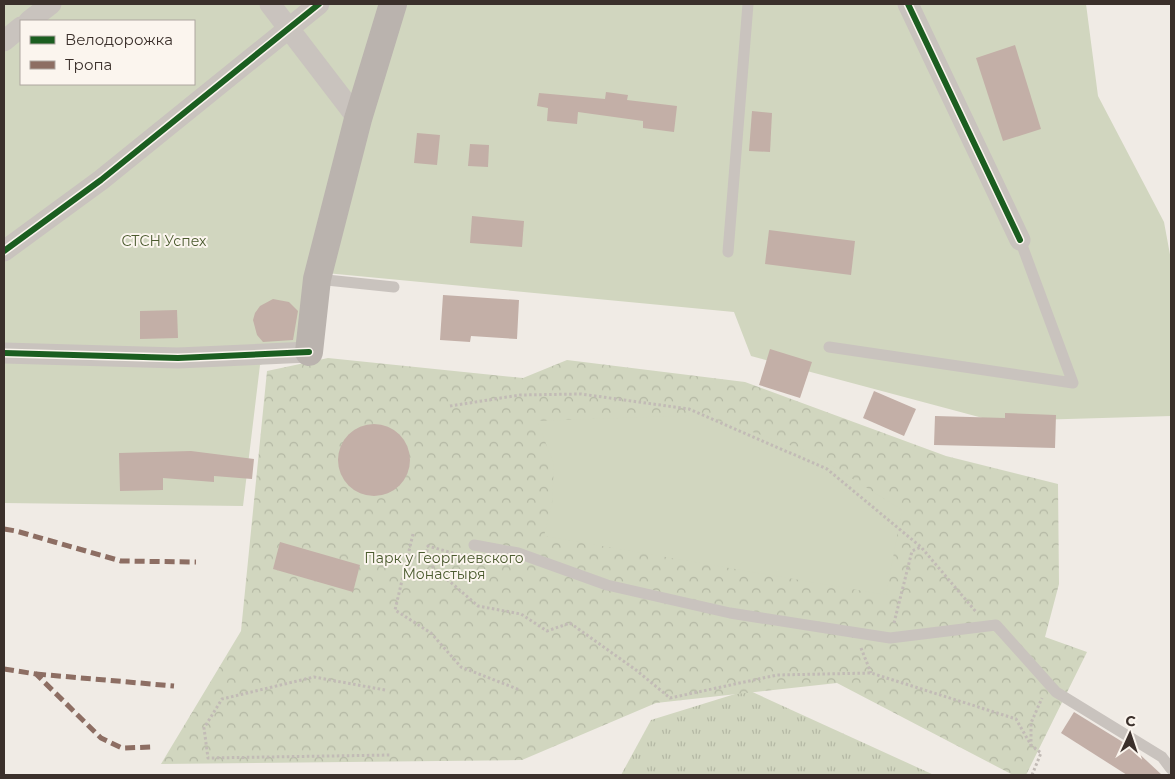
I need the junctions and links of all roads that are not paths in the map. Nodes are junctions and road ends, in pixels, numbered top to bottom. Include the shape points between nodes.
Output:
1 (51, 4) edge
2 (270, 4) edge
3 (319, 4) edge
4 (393, 4) edge
5 (748, 4) edge
6 (908, 4) edge
7 (30, 20) edge
8 (287, 27) junction
9 (20, 28) edge
10 (4, 41) edge
11 (358, 119) junction
12 (1020, 240) joint
13 (4, 252) edge
14 (728, 252) dead end
15 (317, 279) junction
16 (394, 287) dead end
17 (829, 347) dead end
18 (308, 352) joint
19 (4, 353) edge
20 (474, 544) dead end
21 (1171, 769) edge

1 - 7 street
2 - 8 street
3 - 8 street
4 - 11 main road
5 - 14 lane
6 - 12 street
8 - 11 street
8 - 13 street via 101,180
9 - 10 street
11 - 15 main road
12 - 17 lane via 1073,383
15 - 16 lane
15 - 18 main road
18 - 19 street via 178,358
20 - 21 lane via 518,553 607,585 730,613 890,638 996,624 1049,684 1070,702 1162,757

